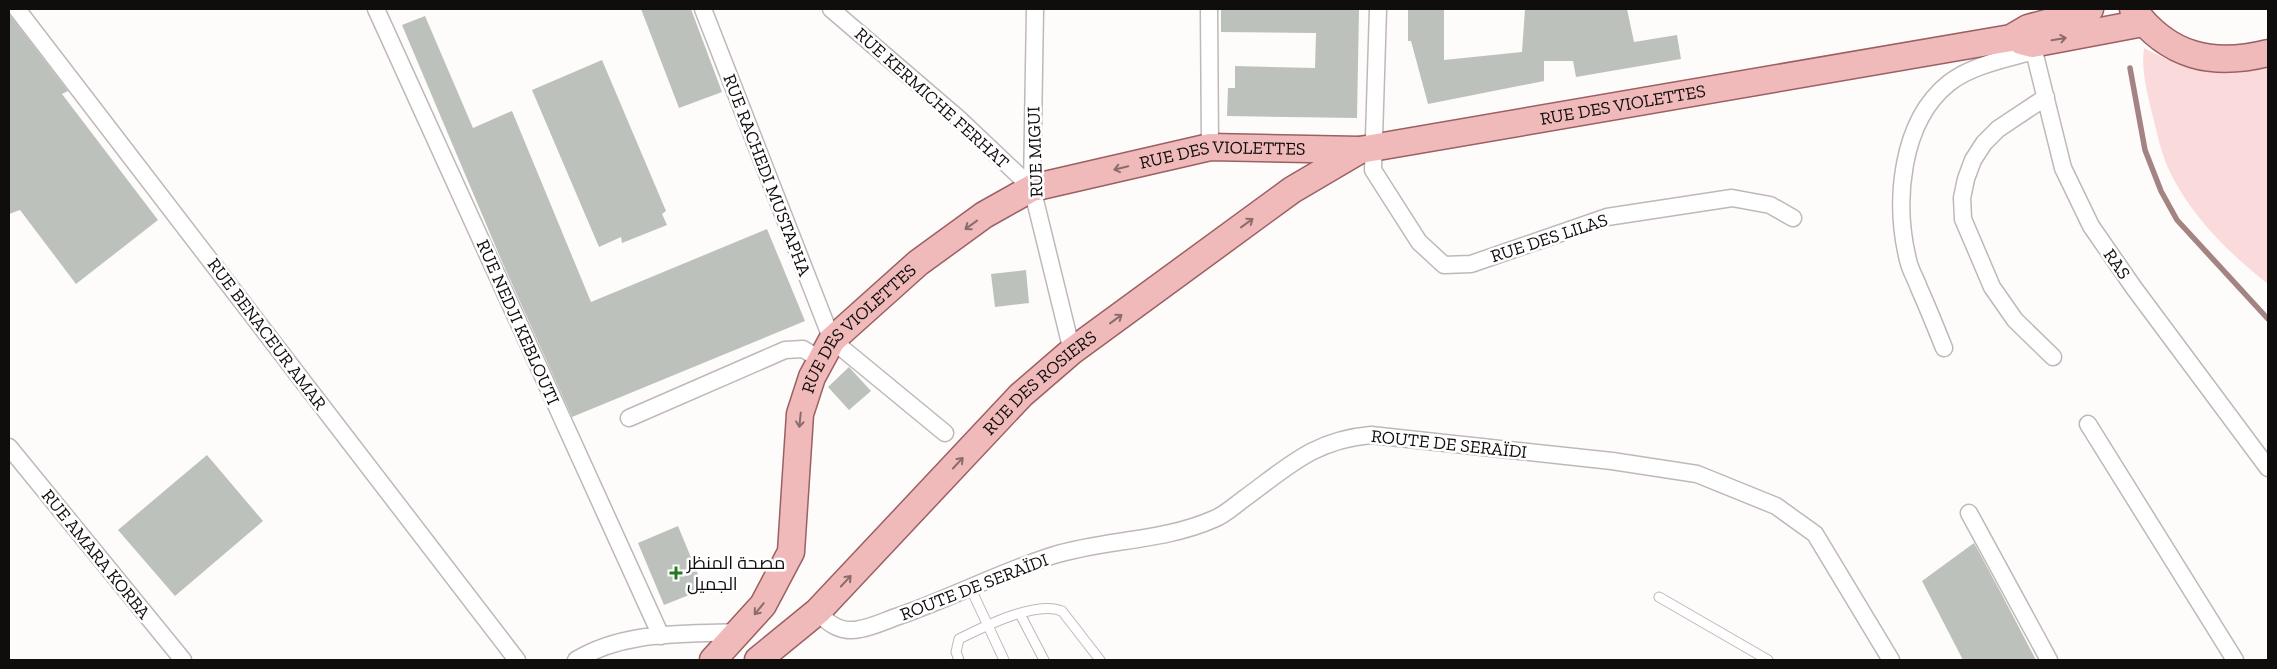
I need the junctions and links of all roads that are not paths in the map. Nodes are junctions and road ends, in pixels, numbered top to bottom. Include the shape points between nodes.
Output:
1 (17, 9) edge
2 (376, 9) edge
3 (703, 9) edge
4 (831, 9) edge
5 (1035, 9) edge
6 (1209, 9) edge
7 (1378, 9) edge
8 (2090, 9) edge
9 (2138, 16) edge
10 (2026, 40) junction
11 (2268, 53) edge
12 (2046, 97) junction
13 (1210, 147) junction
14 (1367, 148) junction
15 (1032, 188) junction
16 (1792, 218) dead end
17 (1944, 348) dead end
18 (826, 350) junction
19 (1072, 351) junction
20 (2053, 357) dead end
21 (629, 418) dead end
22 (2088, 424) dead end
23 (945, 433) dead end
24 (9, 447) edge
25 (2268, 468) edge
26 (1969, 513) dead end
27 (970, 587) junction
28 (1659, 597) dead end
29 (818, 611) junction
30 (1020, 614) junction
31 (988, 625) junction
32 (739, 632) junction
33 (661, 636) junction
34 (183, 660) edge
35 (517, 660) edge
36 (576, 660) edge
37 (713, 660) edge
38 (758, 660) edge
39 (959, 660) edge
40 (1004, 660) edge
41 (1044, 660) edge
42 (1100, 660) edge
43 (1768, 660) edge
44 (1891, 660) edge
45 (2049, 660) edge
46 (2235, 660) edge

1 - 35 street, RUE BENACEUR AMAR
2 - 33 street, RUE NEDJI KEBLOUTI
3 - 18 street, RUE RACHEDI MUSTAPHA
4 - 15 street, RUE KERMICHE FERHAT via 958,118
5 - 15 street, RUE MIGUI
6 - 13 street
7 - 14 street, RUE DES LILAS
8 - 10 main road
10 -> 9 main road
9 - 11 main road via 2171,45 2204,58 2240,60
10 - 12 street, RAS
10 - 14 main road, RUE DES VIOLETTES
10 - 17 street via 1950,82 1932,99 1919,118 1910,141 1902,213 1908,261
12 - 20 street via 1998,129 1984,143 1973,160 1962,198 1963,219 1992,286 2015,320
12 - 25 street, RAS via 2063,168 2090,226
13 - 14 main road, RUE DES VIOLETTES
13 -> 15 main road, RUE DES VIOLETTES
14 - 16 street, RUE DES LILAS via 1373,170 1419,242 1444,265 1471,264 1607,217 1732,198 1770,205
19 -> 14 main road, RUE DES ROSIERS via 1292,190
15 -> 18 main road, RUE DES VIOLETTES via 984,215 918,263
15 - 19 street, RUE MIGUI
18 - 21 street via 785,350
18 - 23 street
18 -> 32 main road, RUE DES VIOLETTES via 812,377 800,414 791,552 763,605
29 -> 19 main road, RUE DES ROSIERS via 1021,396
22 - 46 street
24 - 34 street, RUE AMARA KORBA
26 - 45 street
27 - 29 street, ROUTE DE SERAÏDI via 926,607 861,629 836,627
27 - 31 lane
27 - 44 street, ROUTE DE SERAÏDI via 1054,555 1100,544 1176,534 1216,519 1306,454 1327,443 1371,435 1612,461 1697,474 1776,506 1815,534
28 - 43 lane
29 - 38 main road, RUE DES ROSIERS
30 - 31 lane
30 - 41 lane
30 - 42 lane via 1046,608 1062,611
31 - 39 lane via 959,639 956,652
31 - 40 lane
32 - 33 street
32 - 37 main road, RUE DES VIOLETTES
33 - 36 street via 627,639 594,649

